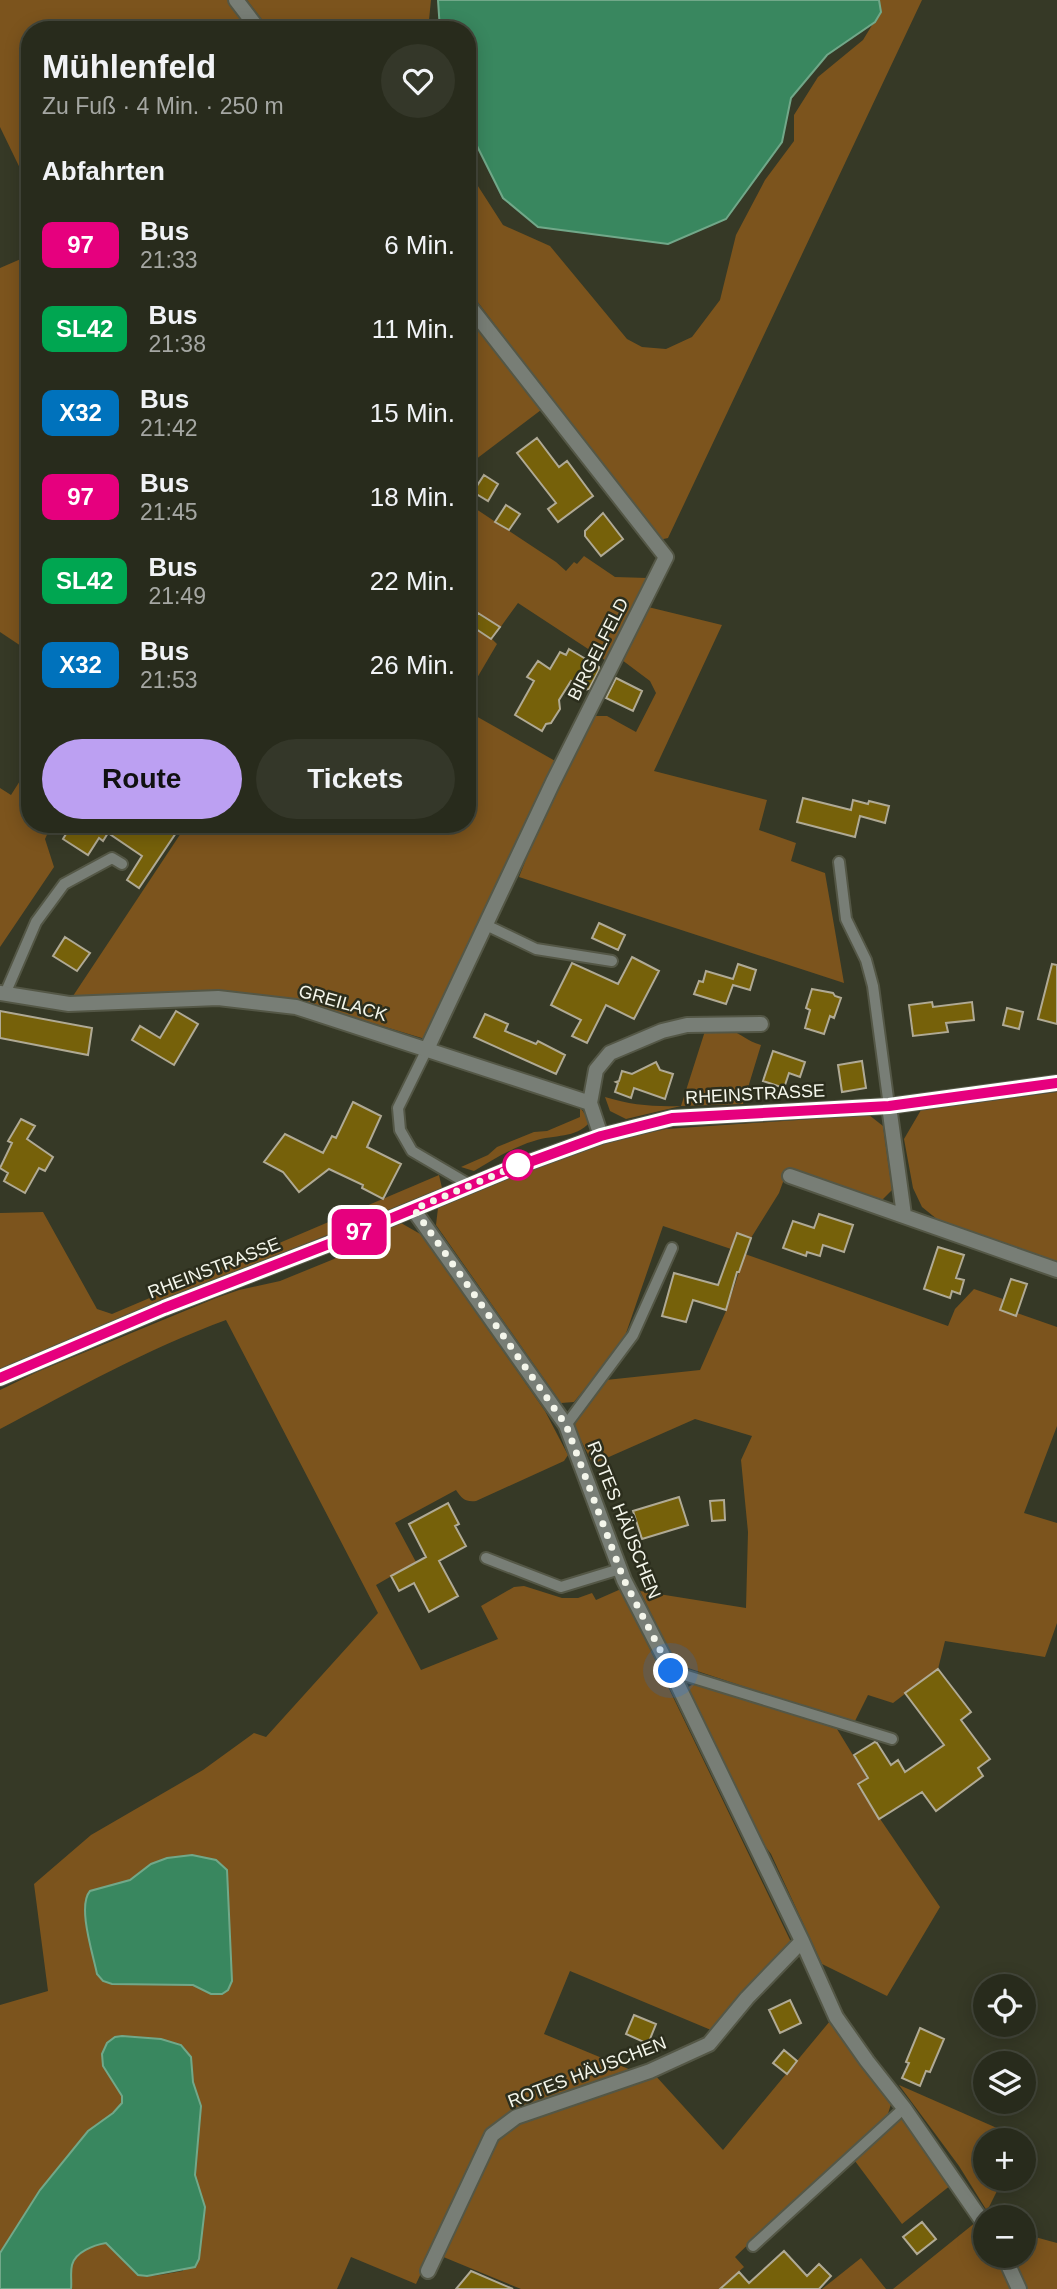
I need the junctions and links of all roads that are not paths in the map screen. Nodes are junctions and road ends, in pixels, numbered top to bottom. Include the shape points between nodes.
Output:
1 (236, 0) edge
2 (252, 21) edge
3 (476, 315) edge
4 (839, 862) dead end
5 (122, 864) dead end
6 (486, 925) junction
7 (612, 961) dead end
8 (3, 993) edge
9 (761, 1024) dead end
10 (427, 1049) junction
11 (1057, 1083) edge
12 (590, 1103) junction
13 (889, 1106) junction
14 (601, 1136) junction
15 (790, 1176) dead end
16 (470, 1185) junction
17 (414, 1209) junction
18 (904, 1215) junction
19 (672, 1248) dead end
20 (1057, 1270) edge
21 (0, 1378) edge
22 (566, 1425) junction
23 (486, 1558) dead end
24 (620, 1569) junction
25 (671, 1671) junction
26 (892, 1739) dead end
27 (802, 1941) junction
28 (904, 2108) junction
29 (973, 2208) edge
30 (753, 2246) dead end
31 (1009, 2268) edge
32 (428, 2271) dead end
33 (1019, 2289) edge

1 - 2 street
3 - 6 street, BIRGELFELD via 666,557
4 - 13 lane via 846,919 873,986
5 - 8 lane via 112,858 64,884 36,922
6 - 7 lane via 536,948
6 - 10 street, BIRGELFELD
8 - 10 street, GREILACK via 69,1004 218,998 296,1007
9 - 12 street via 687,1025 610,1053 596,1070
10 - 12 street, GREILACK
10 - 16 lane via 398,1108 400,1130 412,1151
11 - 13 main road, RHEINSTRASSE
12 - 14 street
13 - 14 main road, RHEINSTRASSE via 672,1118
13 - 18 street
14 - 16 main road, RHEINSTRASSE
15 - 18 street
16 - 17 main road, RHEINSTRASSE
17 - 21 main road, RHEINSTRASSE
17 - 22 street, ROTES HÄUSCHEN
18 - 20 street
19 - 22 lane via 633,1335
22 - 24 street, ROTES HÄUSCHEN
23 - 24 lane via 561,1587
24 - 25 street, ROTES HÄUSCHEN
25 - 26 lane
25 - 27 street, ROTES HÄUSCHEN
27 - 28 street, ROTES HÄUSCHEN via 836,2017
27 - 32 street, ROTES HÄUSCHEN via 709,2044 650,2071 516,2117 492,2135
28 - 29 street, ROTES HÄUSCHEN
28 - 30 lane
31 - 33 street

